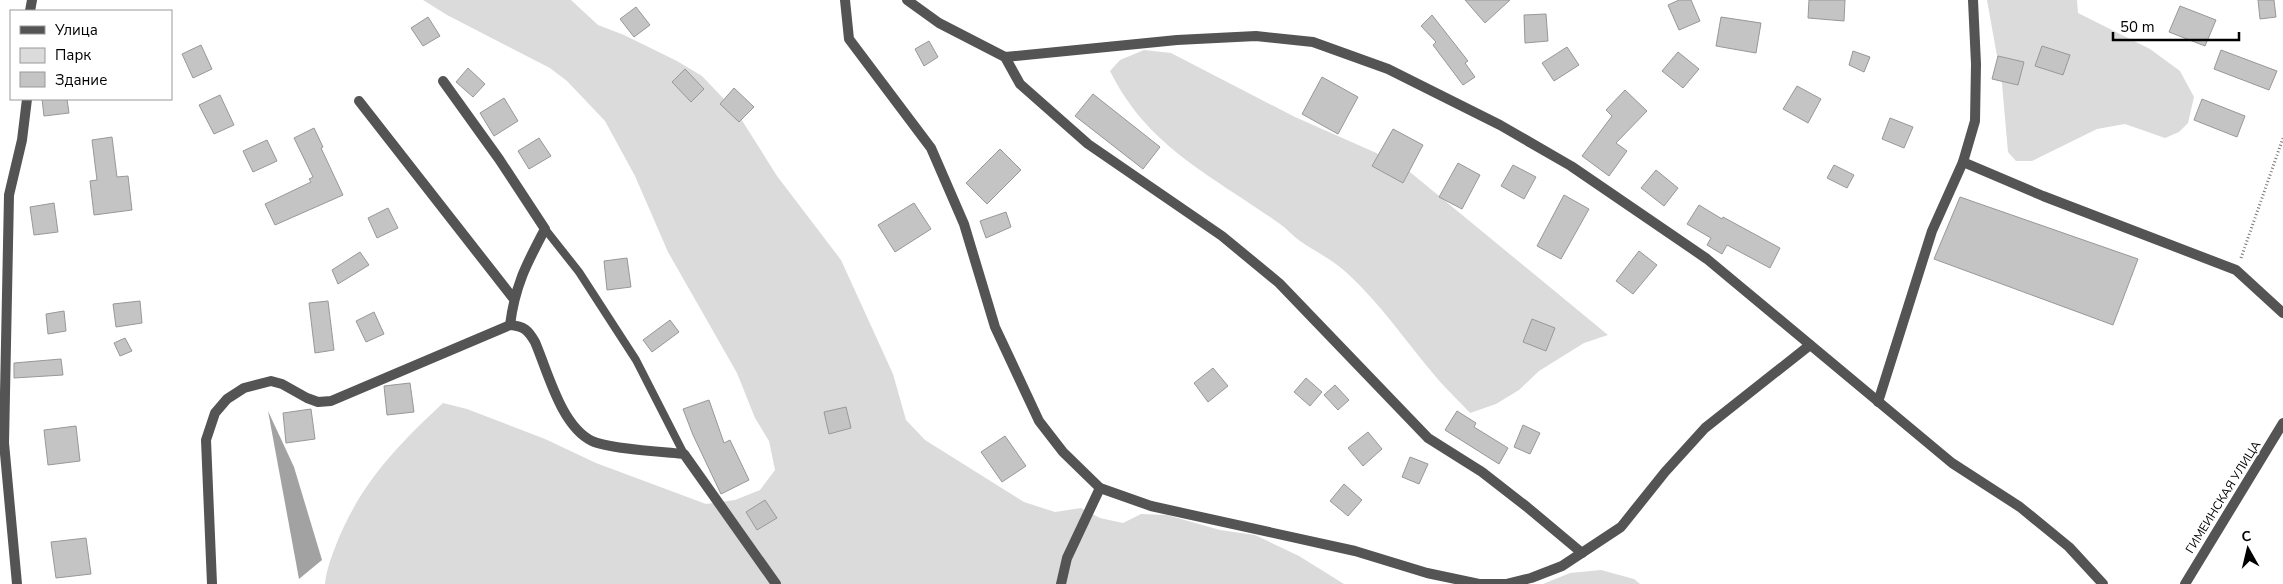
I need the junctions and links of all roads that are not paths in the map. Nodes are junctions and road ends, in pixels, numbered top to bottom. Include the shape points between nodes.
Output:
1 (844, 0) edge
2 (907, 0) edge
3 (1973, 0) edge
4 (1005, 57) junction
5 (443, 81) dead end
6 (27, 100) edge
7 (359, 101) dead end
8 (1963, 162) junction
9 (545, 229) junction
10 (513, 298) junction
11 (2283, 313) edge
12 (510, 325) junction
13 (1810, 345) junction
14 (1878, 402) junction
15 (2283, 424) edge
16 (684, 454) junction
17 (1100, 488) junction
18 (1582, 553) junction
19 (18, 584) edge
20 (212, 584) edge
21 (776, 584) edge
22 (1060, 584) edge
23 (2103, 584) edge
24 (2184, 584) edge

1 - 17 street via 849,39 931,148 964,224 996,327 1039,422 1063,452
2 - 4 street via 939,23
3 - 8 street via 1975,121
4 - 13 street via 1177,40 1256,36 1313,42 1378,66 1500,125 1571,166 1707,259
4 - 18 street via 1020,84 1088,144 1222,236 1279,283 1428,438 1482,472
5 - 9 street
6 - 19 street via 22,140 9,195 4,443
7 - 10 street
8 - 11 street via 2236,270
8 - 14 street via 1932,231
9 - 10 street
9 - 16 lane via 579,272 636,360
10 - 12 street
12 - 16 street via 521,325 529,331 565,415 592,441
12 - 20 street via 331,400 313,400 271,381 244,388 228,399 215,413 206,440
13 - 14 street
13 - 18 street via 1704,428 1621,527
14 - 23 street via 1952,463 2020,507 2069,547
15 - 24 street, ГИМЕИНСКАЯ УЛИЦА
16 - 21 street
17 - 18 street via 1151,506 1355,551 1427,573 1479,584 1506,584 1531,578 1562,566
17 - 22 street via 1066,558

